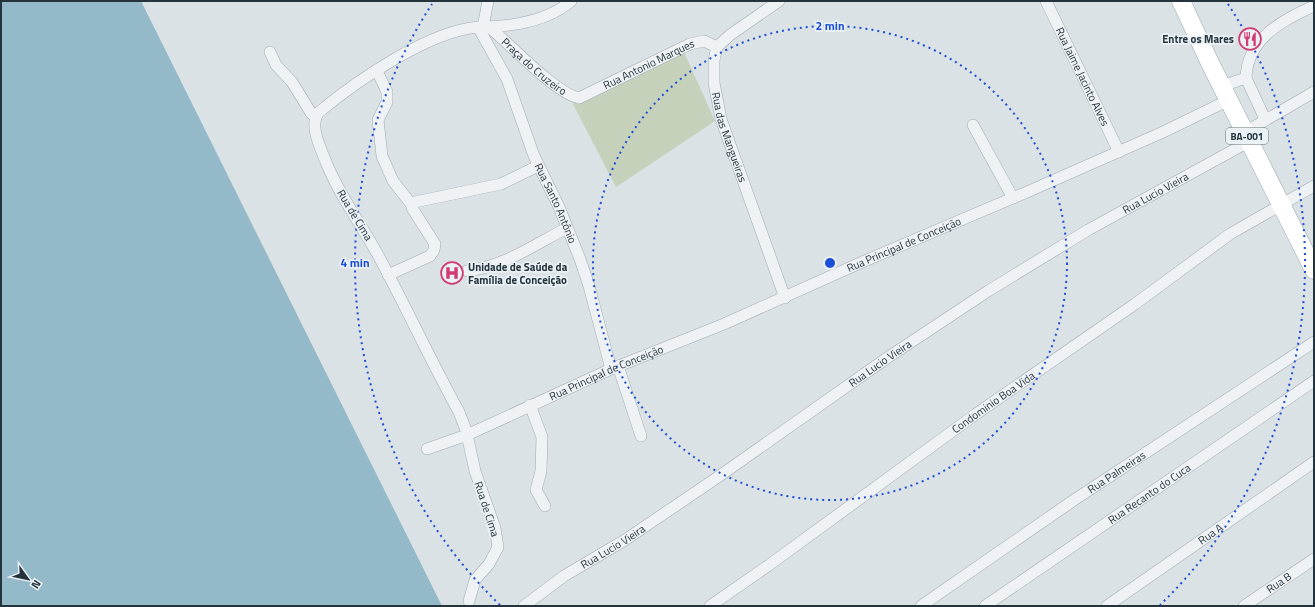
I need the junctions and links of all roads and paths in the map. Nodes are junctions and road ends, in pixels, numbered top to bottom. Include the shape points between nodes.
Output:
1 (488, 1) edge
2 (571, 1) edge
3 (779, 1) edge
4 (1046, 1) edge
5 (1181, 1) edge
6 (1314, 6) edge
7 (484, 27) junction
8 (717, 47) junction
9 (270, 52) dead end
10 (377, 71) junction
11 (1246, 78) junction
12 (1314, 92) edge
13 (1225, 93) junction
14 (583, 97) joint
15 (316, 117) junction
16 (1264, 119) junction
17 (973, 125) dead end
18 (1247, 136) junction
19 (1119, 152) junction
20 (538, 166) junction
21 (1314, 186) edge
22 (1013, 198) junction
23 (1280, 204) junction
24 (412, 205) junction
25 (568, 228) junction
26 (1314, 270) edge
27 (467, 271) dead end
28 (388, 275) junction
29 (784, 298) junction
30 (1314, 342) edge
31 (615, 367) junction
32 (1314, 381) edge
33 (530, 405) junction
34 (468, 434) junction
35 (641, 436) dead end
36 (427, 449) dead end
37 (1314, 462) edge
38 (545, 506) dead end
39 (1314, 559) edge
40 (469, 600) dead end
41 (524, 606) edge
42 (710, 606) edge
43 (921, 606) edge
44 (985, 606) edge
45 (1107, 606) edge
46 (1244, 606) edge

1 - 7 street
2 - 7 street via 551,15
3 - 8 street
4 - 19 street, Rua Jaime Jacinto Alves
5 - 13 main road, BA-001
6 - 11 street via 1290,17 1260,41 1248,62
7 - 10 street via 465,28 436,38
7 - 14 street, Praça do Cruzeiro via 572,96
7 - 20 street, Rua Santo Antônio via 488,44 507,79
8 - 14 street, Rua Antonio Marques via 704,41 690,44
8 - 29 street, Rua das Mangueiras via 714,78 717,106
9 - 15 street via 276,65 292,82
10 - 15 street
10 - 24 street via 386,86 388,98 378,120 382,156 393,181
11 - 13 street, Rua Principal de Conceição
11 - 16 street
12 - 16 street, Rua Lucio Vieira
13 - 18 main road, BA-001
13 - 19 street, Rua Principal de Conceição
15 - 28 street, Rua de Cima via 318,138 334,181
16 - 18 street, Rua Lucio Vieira
17 - 22 street
18 - 23 main road, BA-001
18 - 41 street, Rua Lucio Vieira via 988,291 887,358 626,540 564,576
19 - 22 street, Rua Principal de Conceição
20 - 24 street via 501,184 417,201
20 - 25 street, Rua Santo Antônio
21 - 23 street, Condominio Boa Vida
22 - 29 street, Rua Principal de Conceição
23 - 26 main road, BA-001
23 - 42 street, Condominio Boa Vida via 1230,234
24 - 28 street via 415,215 434,244 434,250 430,256
25 - 27 street via 512,259
25 - 31 street, Rua Santo Antônio
28 - 34 street, Rua de Cima
29 - 31 street, Rua Principal de Conceição
30 - 43 street, Rua Palmeiras via 1074,500
31 - 33 street, Rua Principal de Conceição
31 - 35 street, Rua Santo Antônio
32 - 44 street, Rua Recanto do Cuca
33 - 34 street, Rua Principal de Conceição
33 - 38 street via 542,438 541,471 536,490
34 - 36 street, Rua Principal de Conceição
34 - 40 street, Rua de Cima via 473,466 495,528 498,547 490,564 475,580
37 - 45 street, Rua A
39 - 46 street, Rua B

